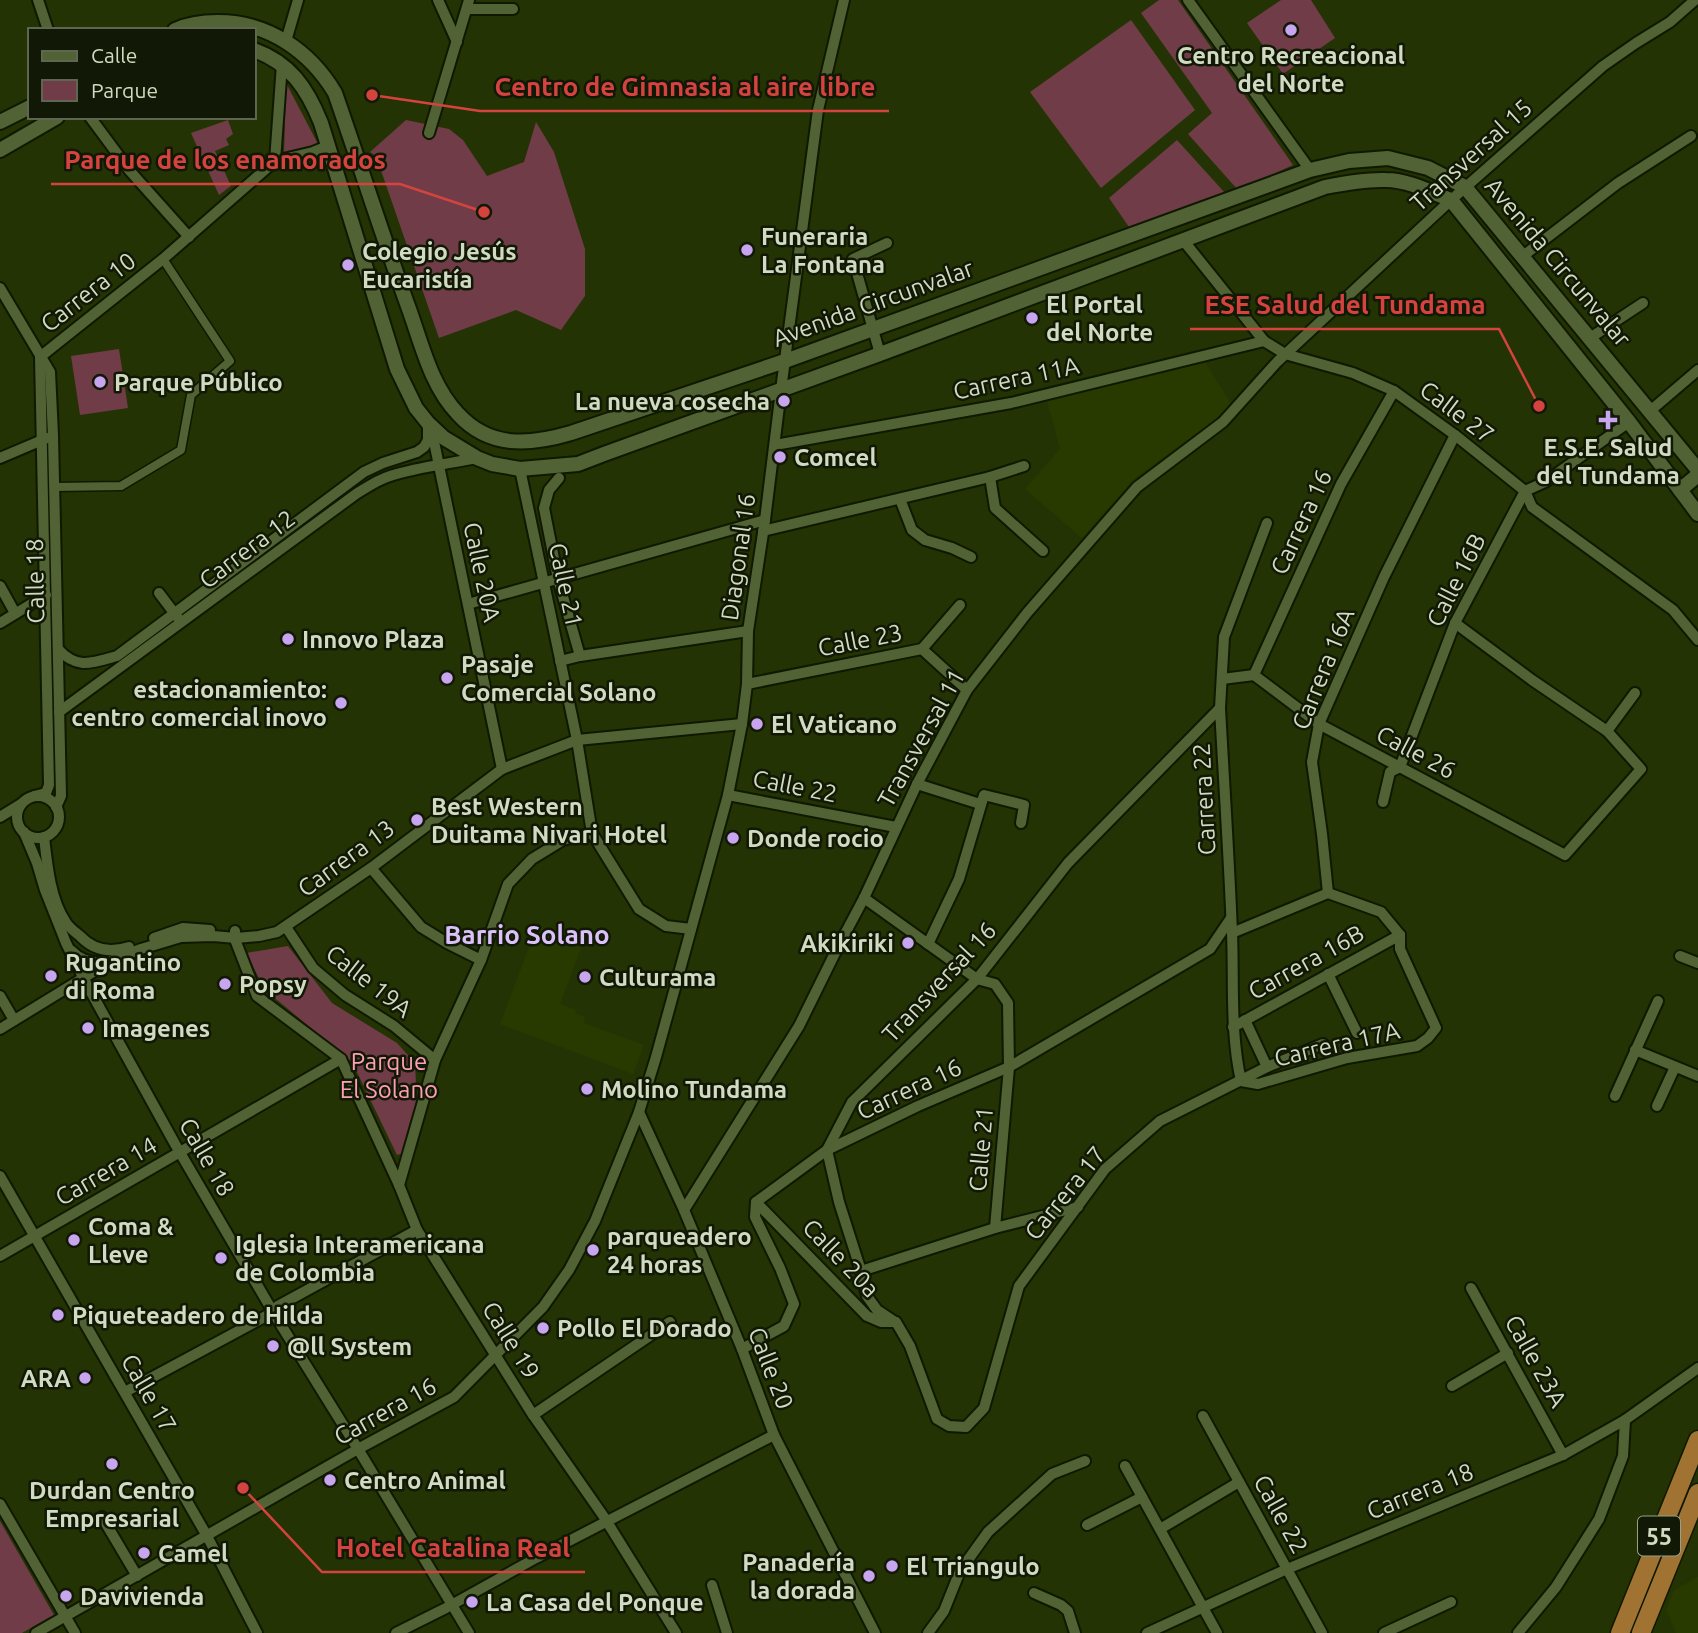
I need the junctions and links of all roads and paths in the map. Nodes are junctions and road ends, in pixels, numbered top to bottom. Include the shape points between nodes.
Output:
1 (38, 0) edge
2 (298, 0) edge
3 (438, 0) edge
4 (844, 0) edge
5 (1188, 0) edge
6 (1695, 0) edge
7 (468, 4) edge
8 (513, 9) dead end
9 (47, 28) edge
10 (182, 28) edge
11 (256, 28) edge
12 (256, 28) edge
13 (286, 41) junction
14 (457, 42) junction
15 (256, 51) edge
16 (282, 64) junction
17 (28, 108) edge
18 (54, 119) edge
19 (91, 119) edge
20 (0, 122) edge
21 (429, 133) dead end
22 (1691, 136) dead end
23 (350, 137) junction
24 (328, 146) junction
25 (0, 150) edge
26 (275, 161) junction
27 (1310, 170) junction
28 (1465, 187) junction
29 (1451, 200) junction
30 (189, 237) junction
31 (1183, 240) junction
32 (887, 243) dead end
33 (1522, 256) junction
34 (163, 260) junction
35 (0, 288) edge
36 (1643, 303) dead end
37 (5, 305) edge
38 (874, 329) junction
39 (1590, 338) junction
40 (1264, 341) junction
41 (880, 354) junction
42 (1285, 354) junction
43 (40, 357) junction
44 (785, 361) junction
45 (1696, 373) edge
46 (780, 390) junction
47 (1394, 391) junction
48 (1650, 411) junction
49 (1629, 422) junction
50 (429, 424) junction
51 (53, 435) junction
52 (1455, 435) junction
53 (42, 441) junction
54 (775, 445) junction
55 (0, 458) edge
56 (477, 458) junction
57 (439, 466) junction
58 (1024, 466) dead end
59 (520, 469) junction
60 (1698, 470) edge
61 (364, 472) junction
62 (1698, 475) edge
63 (990, 477) junction
64 (559, 478) dead end
65 (371, 485) junction
66 (54, 487) junction
67 (1680, 490) junction
68 (1525, 491) junction
69 (900, 499) junction
70 (1698, 514) edge
71 (1266, 523) dead end
72 (764, 525) junction
73 (1043, 551) dead end
74 (971, 557) dead end
75 (558, 579) junction
76 (544, 583) junction
77 (0, 586) edge
78 (159, 593) dead end
79 (46, 595) junction
80 (468, 604) junction
81 (960, 605) dead end
82 (15, 613) junction
83 (174, 613) junction
84 (182, 622) junction
85 (0, 623) edge
86 (1455, 623) junction
87 (748, 631) junction
88 (1698, 640) edge
89 (58, 649) junction
90 (922, 649) junction
91 (580, 656) junction
92 (561, 661) junction
93 (1254, 675) junction
94 (1222, 679) junction
95 (747, 684) junction
96 (967, 690) junction
97 (1636, 693) dead end
98 (1220, 708) junction
99 (59, 712) junction
100 (1319, 723) junction
101 (742, 724) junction
102 (1606, 731) junction
103 (577, 740) junction
104 (1400, 767) junction
105 (502, 769) junction
106 (917, 784) junction
107 (728, 795) junction
108 (34, 796) junction
109 (1383, 802) dead end
110 (21, 804) junction
111 (980, 804) junction
112 (57, 807) junction
113 (17, 816) junction
114 (0, 819) edge
115 (1021, 823) dead end
116 (896, 827) junction
117 (24, 832) junction
118 (592, 833) junction
119 (44, 837) junction
120 (371, 869) junction
121 (1328, 893) junction
122 (864, 898) junction
123 (1231, 918) junction
124 (286, 927) junction
125 (691, 929) junction
126 (1232, 933) junction
127 (235, 935) junction
128 (1400, 935) junction
129 (66, 943) junction
130 (928, 944) junction
131 (1680, 956) dead end
132 (481, 960) junction
133 (111, 961) junction
134 (1698, 963) edge
135 (1328, 974) junction
136 (83, 977) junction
137 (977, 979) junction
138 (0, 996) edge
139 (1658, 1001) dead end
140 (14, 1020) junction
141 (1245, 1020) junction
142 (1233, 1027) junction
143 (0, 1029) edge
144 (1357, 1033) dead end
145 (1323, 1044) dead end
146 (1635, 1050) junction
147 (341, 1059) junction
148 (435, 1060) junction
149 (1009, 1067) junction
150 (1267, 1067) junction
151 (1675, 1067) junction
152 (1698, 1076) edge
153 (1241, 1081) junction
154 (1615, 1096) dead end
155 (1657, 1106) dead end
156 (639, 1112) junction
157 (827, 1150) junction
158 (179, 1151) junction
159 (0, 1176) edge
160 (399, 1185) junction
161 (756, 1202) junction
162 (1078, 1207) junction
163 (684, 1210) junction
164 (995, 1228) junction
165 (417, 1230) junction
166 (35, 1237) junction
167 (0, 1256) edge
168 (861, 1271) junction
169 (1471, 1288) dead end
170 (273, 1312) junction
171 (670, 1322) dead end
172 (896, 1322) junction
173 (742, 1349) junction
174 (1508, 1353) junction
175 (496, 1355) junction
176 (1698, 1368) edge
177 (1452, 1386) dead end
178 (125, 1392) junction
179 (533, 1415) junction
180 (1203, 1416) dead end
181 (1625, 1420) junction
182 (966, 1427) joint
183 (774, 1435) junction
184 (1698, 1440) edge
185 (358, 1449) junction
186 (1563, 1455) junction
187 (1085, 1461) dead end
188 (1125, 1466) dead end
189 (1239, 1482) junction
190 (1698, 1493) edge
191 (1142, 1497) junction
192 (0, 1504) edge
193 (102, 1517) dead end
194 (607, 1521) junction
195 (1087, 1525) dead end
196 (1160, 1529) junction
197 (206, 1536) junction
198 (1287, 1569) junction
199 (137, 1576) junction
200 (712, 1586) dead end
201 (1034, 1593) dead end
202 (1451, 1602) dead end
203 (452, 1605) junction
204 (1203, 1608) junction
205 (65, 1616) junction
206 (1620, 1632) edge
207 (36, 1633) edge
208 (75, 1633) edge
209 (257, 1633) edge
210 (396, 1633) edge
211 (469, 1633) edge
212 (676, 1633) edge
213 (727, 1633) edge
214 (875, 1633) edge
215 (928, 1633) edge
216 (1075, 1633) edge
217 (1147, 1633) edge
218 (1217, 1633) edge
219 (1322, 1633) edge
220 (1384, 1633) edge
221 (1518, 1633) edge
222 (1641, 1633) edge

1 - 9 street
2 - 13 street
3 - 14 street
4 - 44 street, Diagonal 16 via 818,110
5 - 27 street
6 - 28 street, Transversal 15 via 1603,66
7 - 8 street
7 - 14 street
10 - 12 main road, Avenida Circunvalar via 227,22
11 - 13 main road, Avenida Circunvalar
13 - 23 main road, Avenida Circunvalar via 326,77
14 - 21 street
15 - 16 main road, Avenida Circunvalar
16 - 24 main road, Avenida Circunvalar via 312,99
16 - 26 street
17 - 20 main road
18 - 25 main road
19 - 30 street
22 - 33 street via 1618,183
23 - 24 main road
23 - 44 main road, Avenida Circunvalar via 436,383 458,415 478,430 515,443 544,441
24 - 26 street, Carrera 10
24 - 50 main road, Avenida Circunvalar via 397,369
26 - 30 street, Carrera 10
27 - 28 main road, Avenida Circunvalar via 1388,158 1428,168
27 - 38 main road, Avenida Circunvalar
28 - 29 street, Transversal 15
28 - 33 main road, Avenida Circunvalar
29 - 31 main road, Avenida Circunvalar via 1389,180 1352,182 1325,187
29 - 42 street, Transversal 15
29 - 49 main road, Avenida Circunvalar
30 - 34 street, Carrera 10
31 - 40 street, Calle 27
31 - 41 main road, Avenida Circunvalar
32 - 38 street via 853,259
33 - 39 main road, Avenida Circunvalar
34 - 43 street, Carrera 10
34 - 66 street, Carrera 10 via 230,361 191,395 181,450 121,486
35 - 37 street, Calle 18
36 - 39 street
37 - 43 street, Calle 18
38 - 41 street
38 - 44 main road, Avenida Circunvalar
39 - 48 main road, Avenida Circunvalar
40 - 42 street, Calle 27
40 - 54 street, Carrera 11A via 1012,403
41 - 46 main road, Avenida Circunvalar
42 - 47 street, Calle 27 via 1353,373
42 - 96 street, Transversal 11 via 1223,422 1137,487 1027,612
43 - 51 street, Calle 18 via 50,372
43 - 53 street, Calle 18
44 - 46 street, Diagonal 16
45 - 48 street
46 - 54 street, Diagonal 16
46 - 59 main road, Avenida Circunvalar via 579,464
47 - 52 street, Calle 27
47 - 93 street, Carrera 16 via 1341,484
48 - 60 main road, Avenida Circunvalar
49 - 67 main road, Avenida Circunvalar
49 - 68 street via 1545,482
50 - 56 main road, Avenida Circunvalar
50 - 57 street, Calle 20A
50 - 61 street, Carrera 12 via 424,447
51 - 53 street
51 - 66 street, Calle 18
52 - 68 street, Calle 27
52 - 100 street, Carrera 16A via 1384,577
53 - 55 street
53 - 79 street, Calle 18
54 - 72 street, Diagonal 16
56 - 57 street, Carrera 12
56 - 59 main road, Avenida Circunvalar
57 - 65 street, Carrera 12
57 - 80 street, Calle 20A
58 - 63 street
59 - 76 street, Calle 21
61 - 65 street
61 - 83 street, Carrera 12
62 - 67 main road
63 - 69 street
63 - 73 street via 995,508
64 - 75 street, Calle 21 via 549,490 544,508
65 - 84 street, Carrera 12
66 - 89 street, Calle 18
67 - 70 main road, Avenida Circunvalar
68 - 86 street, Calle 16B
68 - 88 street, Calle 27 via 1532,507 1673,611
69 - 72 street
69 - 74 street via 912,530 925,540
71 - 94 street, Carrera 22 via 1224,637
72 - 75 street
72 - 87 street, Diagonal 16
75 - 76 street
75 - 91 street, Calle 21
76 - 80 street
76 - 92 street, Calle 21
77 - 82 street
78 - 83 street
79 - 82 street
79 - 108 street, Calle 18 via 49,785 46,793
80 - 105 street, Calle 20A
81 - 90 street
82 - 85 street
83 - 84 street
83 - 89 street, Carrera 12 via 117,656 84,663 67,659
84 - 99 street, Carrera 12
86 - 102 street
86 - 104 street, Calle 16B
87 - 91 street
87 - 95 street, Diagonal 16
89 - 99 street, Calle 18
90 - 95 street, Calle 23
90 - 96 street, Calle 23
91 - 92 street
92 - 103 street, Calle 21
93 - 94 street
93 - 100 street, Calle 26
94 - 98 street, Carrera 22
95 - 101 street, Diagonal 16
96 - 106 street, Transversal 11
97 - 102 street
98 - 123 street, Carrera 22
98 - 137 street, Transversal 16 via 1068,863
99 - 112 street, Calle 18 via 61,796
100 - 104 street, Calle 26
100 - 121 street, Carrera 16A via 1312,762
101 - 103 street, Carrera 13
101 - 107 street, Diagonal 16
102 - 104 street, Calle 26 via 1641,769 1565,855
103 - 105 street, Carrera 13
103 - 118 street, Calle 21
104 - 109 street, Calle 16B via 1390,772
105 - 120 street, Carrera 13
106 - 111 street
106 - 116 street, Transversal 11
107 - 116 street, Calle 22
107 - 125 street, Diagonal 16
108 - 110 street
108 - 112 street via 49,799
110 - 113 street
110 - 114 street
111 - 115 street via 984,795 1024,805
111 - 130 street via 959,879
112 - 119 street via 58,822
113 - 114 street
113 - 117 street
116 - 122 street, Transversal 11
117 - 119 street
117 - 129 street, Calle 18
118 - 125 street via 639,909 666,926
118 - 132 street via 563,840 532,859 508,884
119 - 127 street, Carrera 13 via 54,897 65,921 95,949 121,950 183,928
120 - 124 street, Carrera 13
120 - 132 street via 421,926
121 - 126 street
121 - 128 street via 1381,912
122 - 130 street, Calle 21
122 - 163 street, Transversal 11 via 799,1026
123 - 126 street, Carrera 22
123 - 149 street, Carrera 16 via 1210,949
124 - 127 street, Carrera 13
124 - 148 street, Calle 19A via 313,968
125 - 156 street, Diagonal 16
126 - 142 street, Carrera 22
127 - 133 street, Carrera 13 via 181,937
127 - 147 street, Calle 19 via 257,996
128 - 135 street, Carrera 16B
128 - 153 street, Carrera 17A via 1400,949 1436,1028 1428,1038 1417,1046 1347,1058 1258,1084
129 - 133 street via 77,957 93,963
129 - 136 street, Calle 18
130 - 137 street, Calle 21
131 - 134 street
132 - 148 street
133 - 136 street, Carrera 13
135 - 141 street, Carrera 16B
135 - 144 street
136 - 140 street, Carrera 13
136 - 158 street, Calle 18
137 - 149 street, Calle 21 via 995,984 1008,1003
137 - 157 street, Transversal 16 via 852,1102
138 - 140 street
139 - 146 street
140 - 143 street, Carrera 13
141 - 142 street, Carrera 16B
141 - 150 street
142 - 153 street, Carrera 22
145 - 150 street, Carrera 17
146 - 151 street
146 - 154 street
147 - 158 street, Carrera 14
147 - 160 street, Calle 19
148 - 160 street
149 - 157 street, Carrera 16
149 - 164 street, Calle 21
150 - 153 street, Carrera 17
151 - 152 street
151 - 155 street
153 - 162 street, Carrera 17 via 1160,1121 1105,1169
156 - 163 street, Calle 20
156 - 175 street, Carrera 16 via 596,1221 569,1270 543,1307
157 - 161 street, Carrera 16
157 - 168 street
158 - 166 street, Carrera 14
158 - 170 street, Calle 18
159 - 166 street, Calle 17
160 - 165 street, Calle 19
161 - 172 street, Calle 20a via 867,1316
161 - 173 street via 755,1217 793,1304 784,1326
162 - 164 street
162 - 182 street, Carrera 17 via 1019,1286 984,1408
163 - 173 street, Calle 20
164 - 168 street
165 - 170 street
165 - 175 street, Calle 19
166 - 167 street, Carrera 14
166 - 178 street, Calle 17
168 - 172 street via 867,1296 877,1310
169 - 174 street, Calle 23A
170 - 178 street
170 - 185 street, Calle 18
171 - 179 street
172 - 182 street, Calle 20a via 910,1346 937,1419 949,1426
173 - 183 street, Calle 20
174 - 177 street
174 - 186 street, Calle 23A
175 - 179 street, Calle 19
175 - 185 street, Carrera 16 via 454,1397
176 - 181 street, Carrera 18
178 - 197 street, Calle 17
179 - 194 street, Calle 19
180 - 189 street, Calle 22
181 - 186 street, Carrera 18
181 - 221 street via 1623,1456 1600,1518 1556,1587
183 - 194 street
183 - 214 street, Calle 20
184 - 206 highway, 55
185 - 197 street, Carrera 16
185 - 203 street, Calle 18
186 - 198 street, Carrera 18
187 - 215 street via 1052,1475 988,1532 960,1570 944,1611
188 - 191 street
189 - 196 street
189 - 198 street, Calle 22
190 - 222 highway, 55
191 - 195 street
191 - 196 street
192 - 205 street
193 - 199 street
194 - 203 street
194 - 212 street, Calle 19
196 - 204 street
197 - 199 street, Carrera 16
197 - 209 street, Calle 17
198 - 204 street, Carrera 18
198 - 219 street, Calle 22
199 - 205 street, Carrera 16
200 - 213 street
201 - 216 street via 1068,1611
202 - 220 street
203 - 210 street
203 - 211 street, Calle 18
204 - 217 street, Carrera 18
204 - 218 street
205 - 207 street, Carrera 16
205 - 208 street

